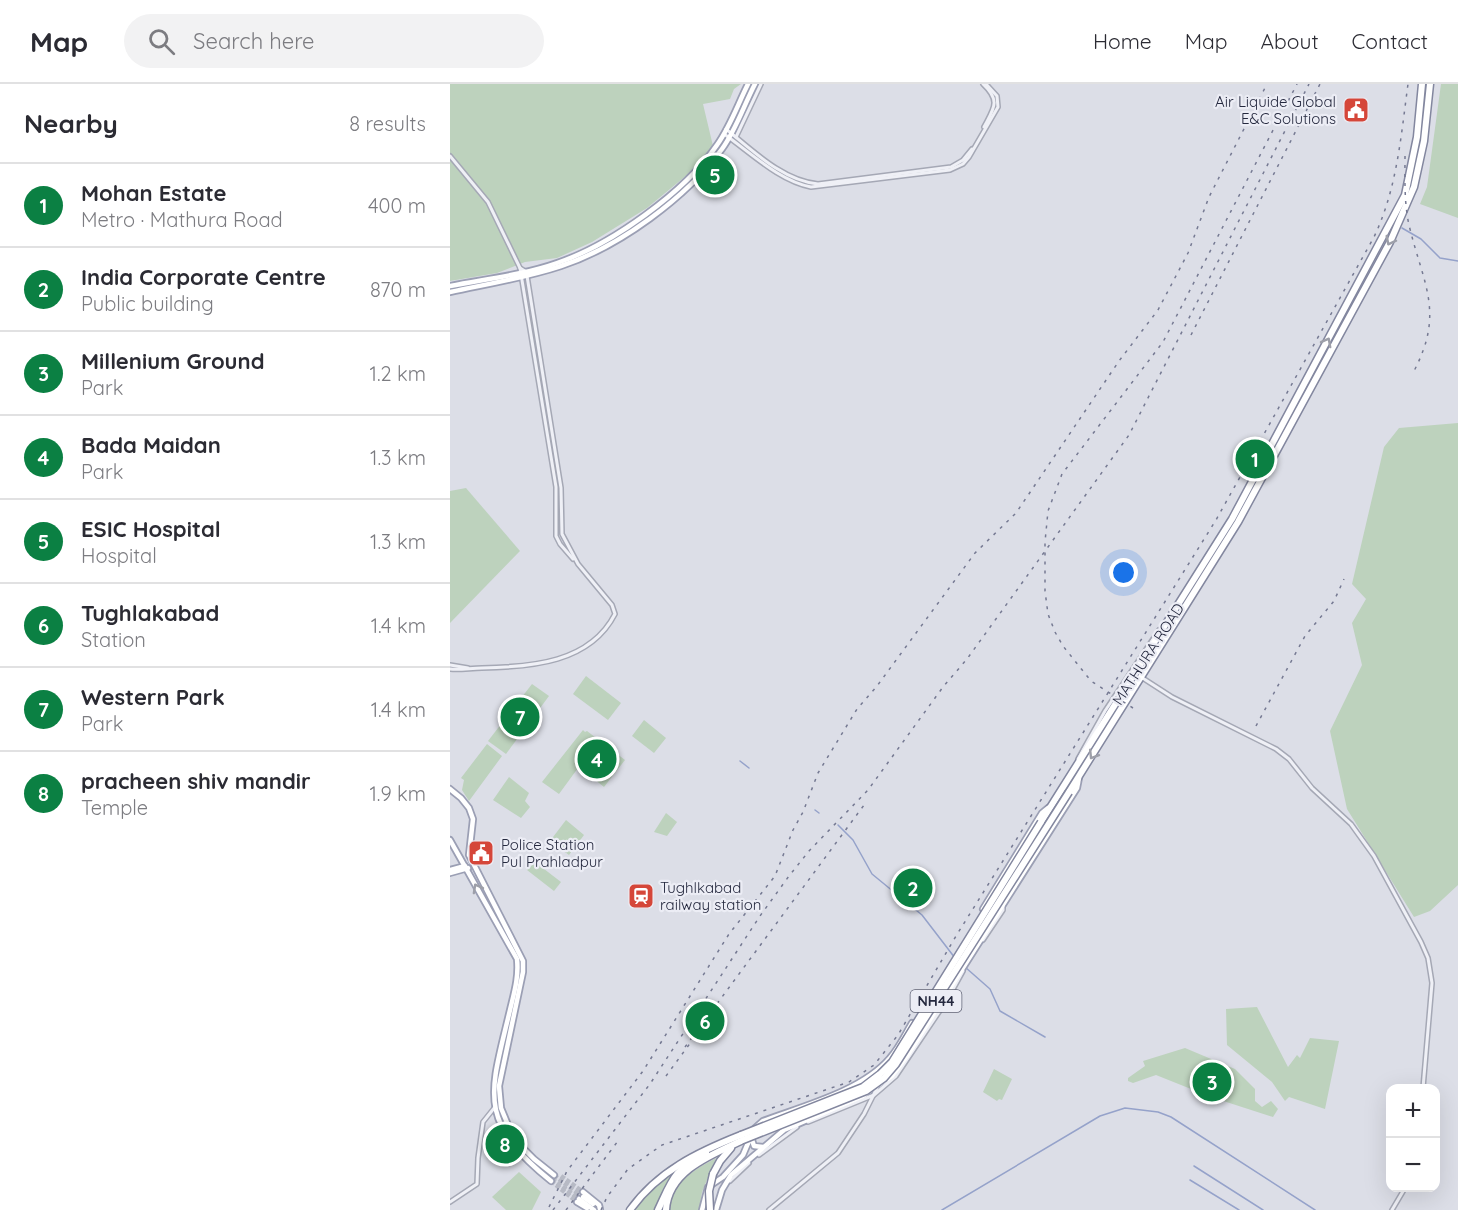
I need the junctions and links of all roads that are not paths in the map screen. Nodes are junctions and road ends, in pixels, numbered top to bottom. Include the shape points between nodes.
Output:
1 (748, 84) edge
2 (755, 84) edge
3 (761, 84) edge
4 (985, 84) edge
5 (1422, 84) edge
6 (1430, 84) edge
7 (727, 133) junction
8 (735, 139) junction
9 (450, 156) edge
10 (523, 273) junction
11 (450, 286) edge
12 (450, 292) edge
13 (450, 667) edge
14 (1142, 677) junction
15 (1080, 776) junction
16 (450, 789) edge
17 (1050, 807) junction
18 (450, 840) edge
19 (473, 866) junction
20 (465, 867) junction
21 (450, 871) edge
22 (964, 967) junction
23 (942, 977) junction
24 (951, 984) junction
25 (919, 1012) junction
26 (929, 1020) junction
27 (1424, 1084) edge
28 (877, 1088) junction
29 (874, 1095) junction
30 (495, 1107) junction
31 (780, 1114) junction
32 (787, 1129) junction
33 (751, 1135) junction
34 (738, 1139) junction
35 (765, 1146) junction
36 (1403, 1192) edge
37 (450, 1202) edge
38 (601, 1209) edge
39 (593, 1210) edge
40 (630, 1210) edge
41 (658, 1210) edge
42 (666, 1210) edge
43 (703, 1210) edge
44 (710, 1210) edge
45 (718, 1210) edge
46 (769, 1210) edge
47 (1392, 1210) edge

1 - 7 main road
2 - 7 main road
3 - 8 street
4 - 8 street via 997,96 998,107 966,159 950,170 811,187 776,170
17 -> 5 highway, MATHURA ROAD / NH44 via 1243,499 1405,195 1417,137
6 -> 14 highway, MATHURA ROAD / NH44 via 1414,188 1390,242 1238,522
7 - 8 street
7 - 10 main road via 722,148 695,178 645,221 562,266
9 - 10 street via 488,202
10 - 11 main road
10 - 12 main road
10 - 13 street via 561,490 562,534 575,560 615,614 607,628 585,648 540,664
14 -> 15 highway, MATHURA ROAD / NH44
14 - 27 street via 1172,697 1276,749 1346,819 1367,846 1428,958 1432,983
15 - 22 main road, MATHURA ROAD via 1077,788
15 - 34 highway, MATHURA ROAD / NH44, bridge via 884,1078 866,1091
16 - 19 main road via 469,808 473,819 469,855
17 - 23 main road via 1042,813
17 - 34 highway, MATHURA ROAD / NH44, bridge via 892,1062 863,1087
18 - 20 main road
19 - 20 main road
19 - 30 main road via 523,962 499,1086 501,1108 518,1143 553,1177 522,1156 505,1134
20 - 21 main road
30 -> 20 main road via 494,1075 517,980 518,960
22 - 24 main road, MATHURA ROAD
22 - 29 street via 904,1067
23 - 24 main road
23 - 25 main road
24 - 26 main road, MATHURA ROAD
25 - 26 main road
25 - 31 main road via 890,1059 871,1076
26 - 28 main road, MATHURA ROAD via 897,1070
28 - 29 street
28 - 32 main road, MATHURA ROAD
29 - 45 street via 780,1137 728,1183
29 - 46 street via 838,1154
30 - 37 street via 483,1122 477,1184
31 - 32 main road
31 - 33 main road via 761,1122
32 - 35 main road, MATHURA ROAD
33 - 35 main road via 754,1146
33 - 43 main road via 742,1155 723,1177 710,1185
34 - 40 highway, MATHURA ROAD / NH44 via 708,1148 678,1164
34 - 41 highway via 681,1169 669,1184
34 - 42 highway via 686,1171 671,1188
34 - 44 highway, MATHURA ROAD / NH44, bridge via 712,1174
35 - 45 main road, MATHURA ROAD via 727,1179
36 - 47 street
38 - 39 main road via 581,1197

